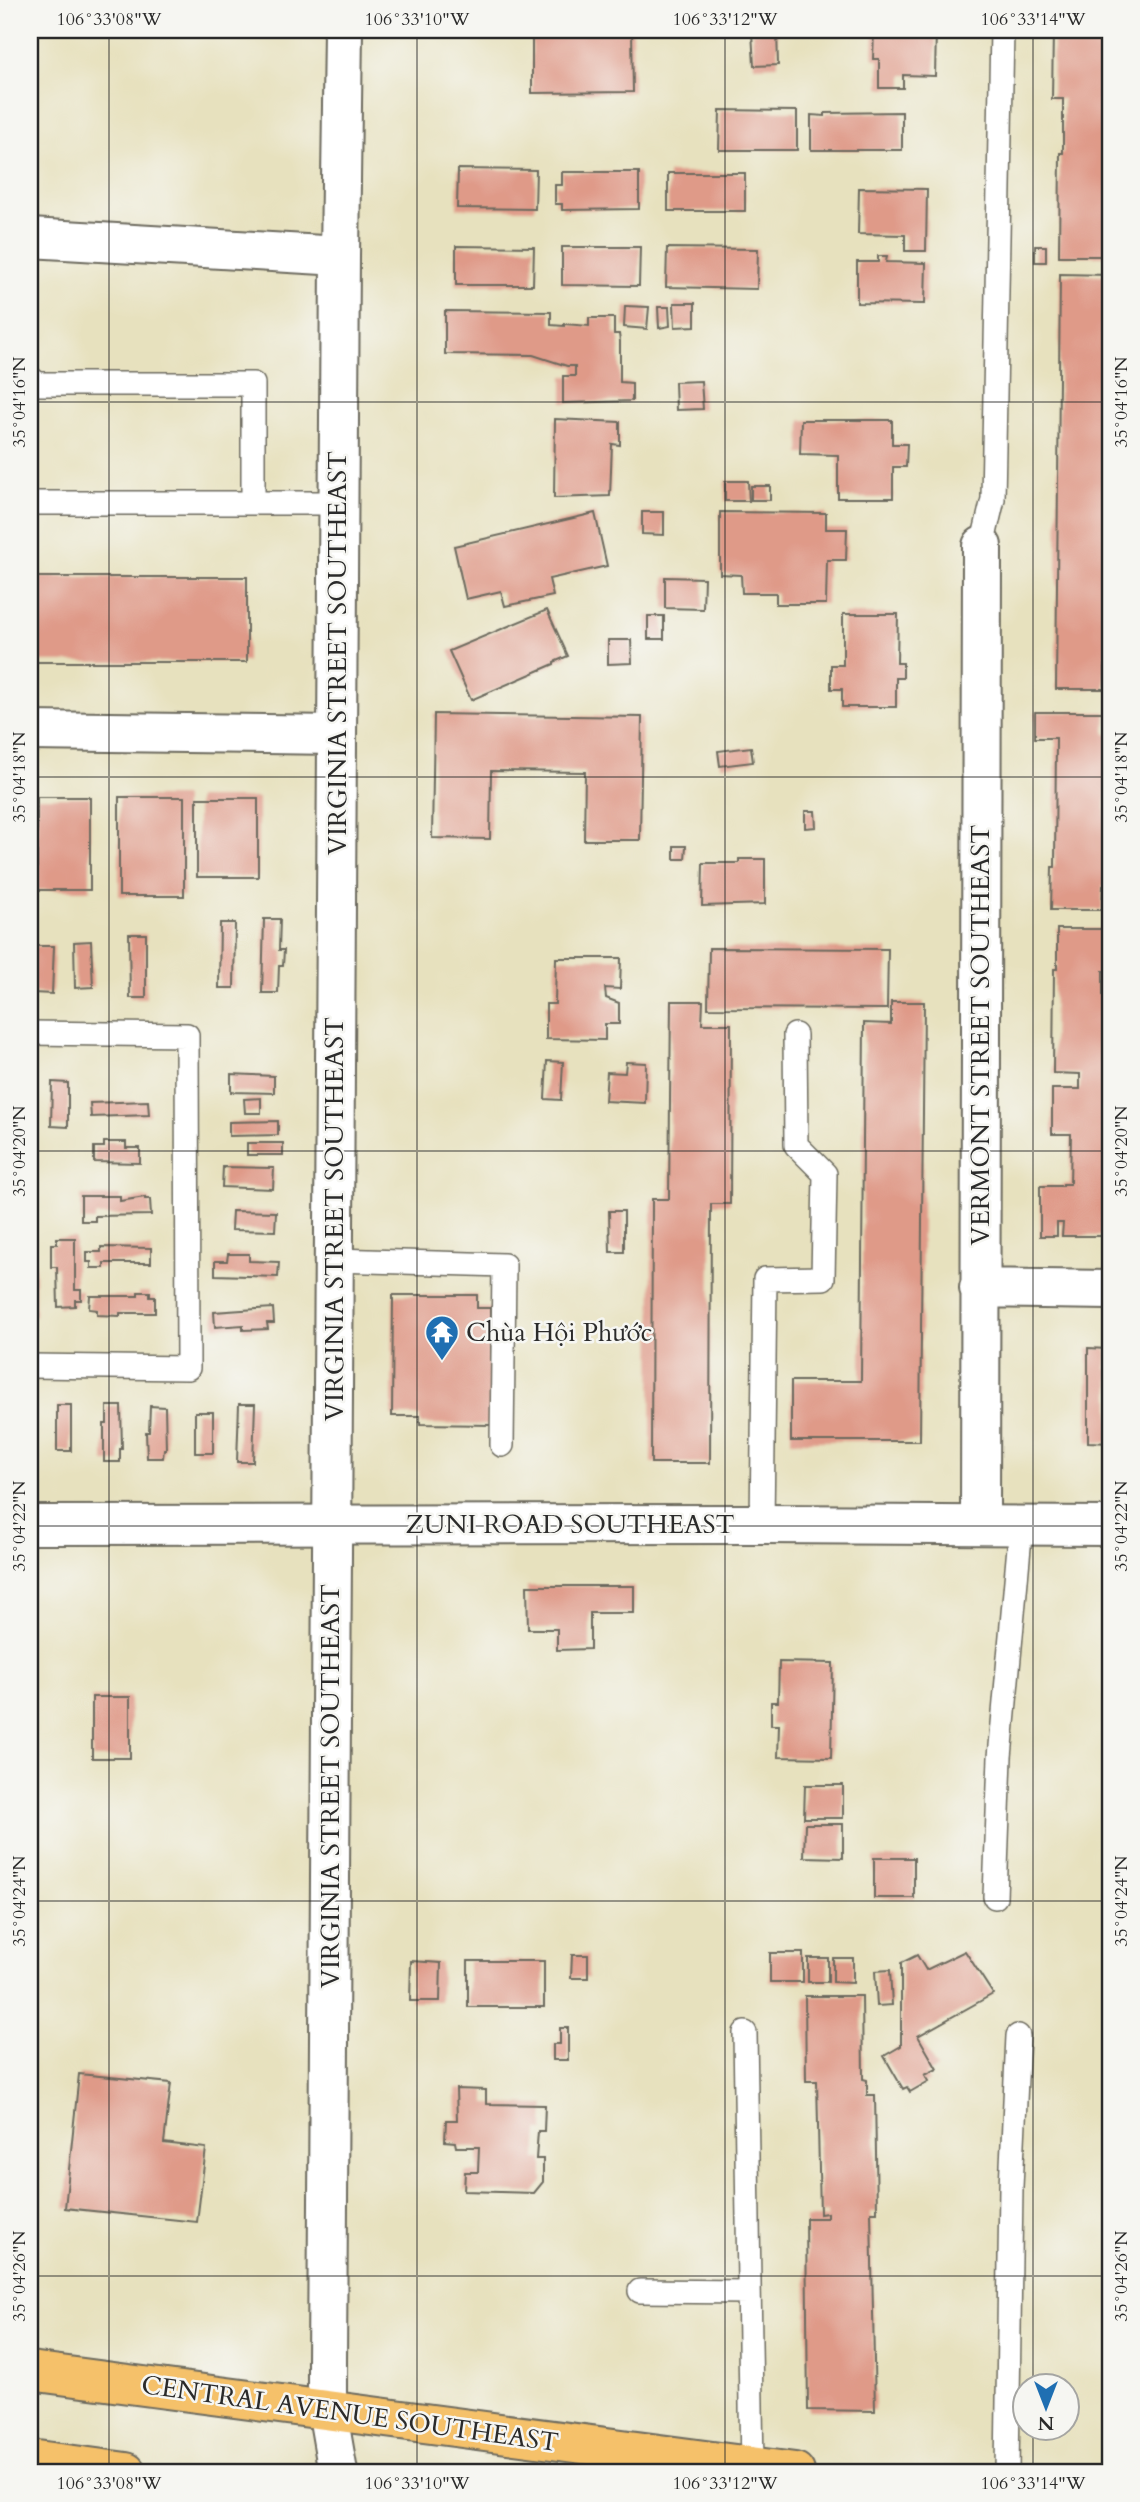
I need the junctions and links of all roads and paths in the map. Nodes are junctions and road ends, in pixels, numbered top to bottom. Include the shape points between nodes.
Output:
1 (343, 30) edge
2 (1002, 30) edge
3 (30, 238) edge
4 (340, 256) junction
5 (30, 378) edge
6 (30, 503) edge
7 (253, 503) junction
8 (338, 503) junction
9 (982, 546) joint
10 (30, 732) edge
11 (337, 735) junction
12 (30, 1033) edge
13 (795, 1035) dead end
14 (334, 1260) junction
15 (979, 1288) junction
16 (1110, 1290) edge
17 (30, 1366) edge
18 (502, 1445) dead end
19 (762, 1524) junction
20 (980, 1524) junction
21 (30, 1525) edge
22 (332, 1525) junction
23 (1021, 1525) junction
24 (1110, 1526) edge
25 (995, 1897) dead end
26 (745, 2033) dead end
27 (1018, 2036) dead end
28 (640, 2291) dead end
29 (749, 2292) junction
30 (30, 2371) edge
31 (327, 2409) junction
32 (30, 2459) edge
33 (752, 2467) junction
34 (126, 2472) edge
35 (338, 2472) edge
36 (794, 2472) edge
37 (1007, 2472) edge

1 - 4 street, VIRGINIA STREET SOUTHEAST
2 - 9 lane via 993,499
3 - 4 street
4 - 8 street, VIRGINIA STREET SOUTHEAST
5 - 7 lane via 38,384 253,384
6 - 7 lane
7 - 8 lane
8 - 11 street, VIRGINIA STREET SOUTHEAST
9 - 15 street, VERMONT STREET SOUTHEAST
10 - 11 street
11 - 14 street, VIRGINIA STREET SOUTHEAST
12 - 17 lane via 187,1035 188,1368
13 - 19 lane via 796,1145 825,1174 823,1278 765,1279
14 - 18 lane via 504,1265
14 - 22 street, VIRGINIA STREET SOUTHEAST
15 - 16 street
15 - 20 street, VERMONT STREET SOUTHEAST
19 - 20 street, ZUNI ROAD SOUTHEAST
19 - 22 street, ZUNI ROAD SOUTHEAST
20 - 23 street, ZUNI ROAD SOUTHEAST
21 - 22 street, ZUNI ROAD SOUTHEAST
22 - 31 street, VIRGINIA STREET SOUTHEAST
23 - 24 street, ZUNI ROAD SOUTHEAST
23 - 25 lane via 1000,1757
26 - 29 lane
27 - 37 lane
28 - 29 lane
29 - 33 lane
30 - 31 main road, CENTRAL AVENUE SOUTHEAST
31 - 33 main road, CENTRAL AVENUE SOUTHEAST
31 - 35 street, VIRGINIA STREET SOUTHEAST
32 - 34 main road
33 - 36 main road, CENTRAL AVENUE SOUTHEAST

